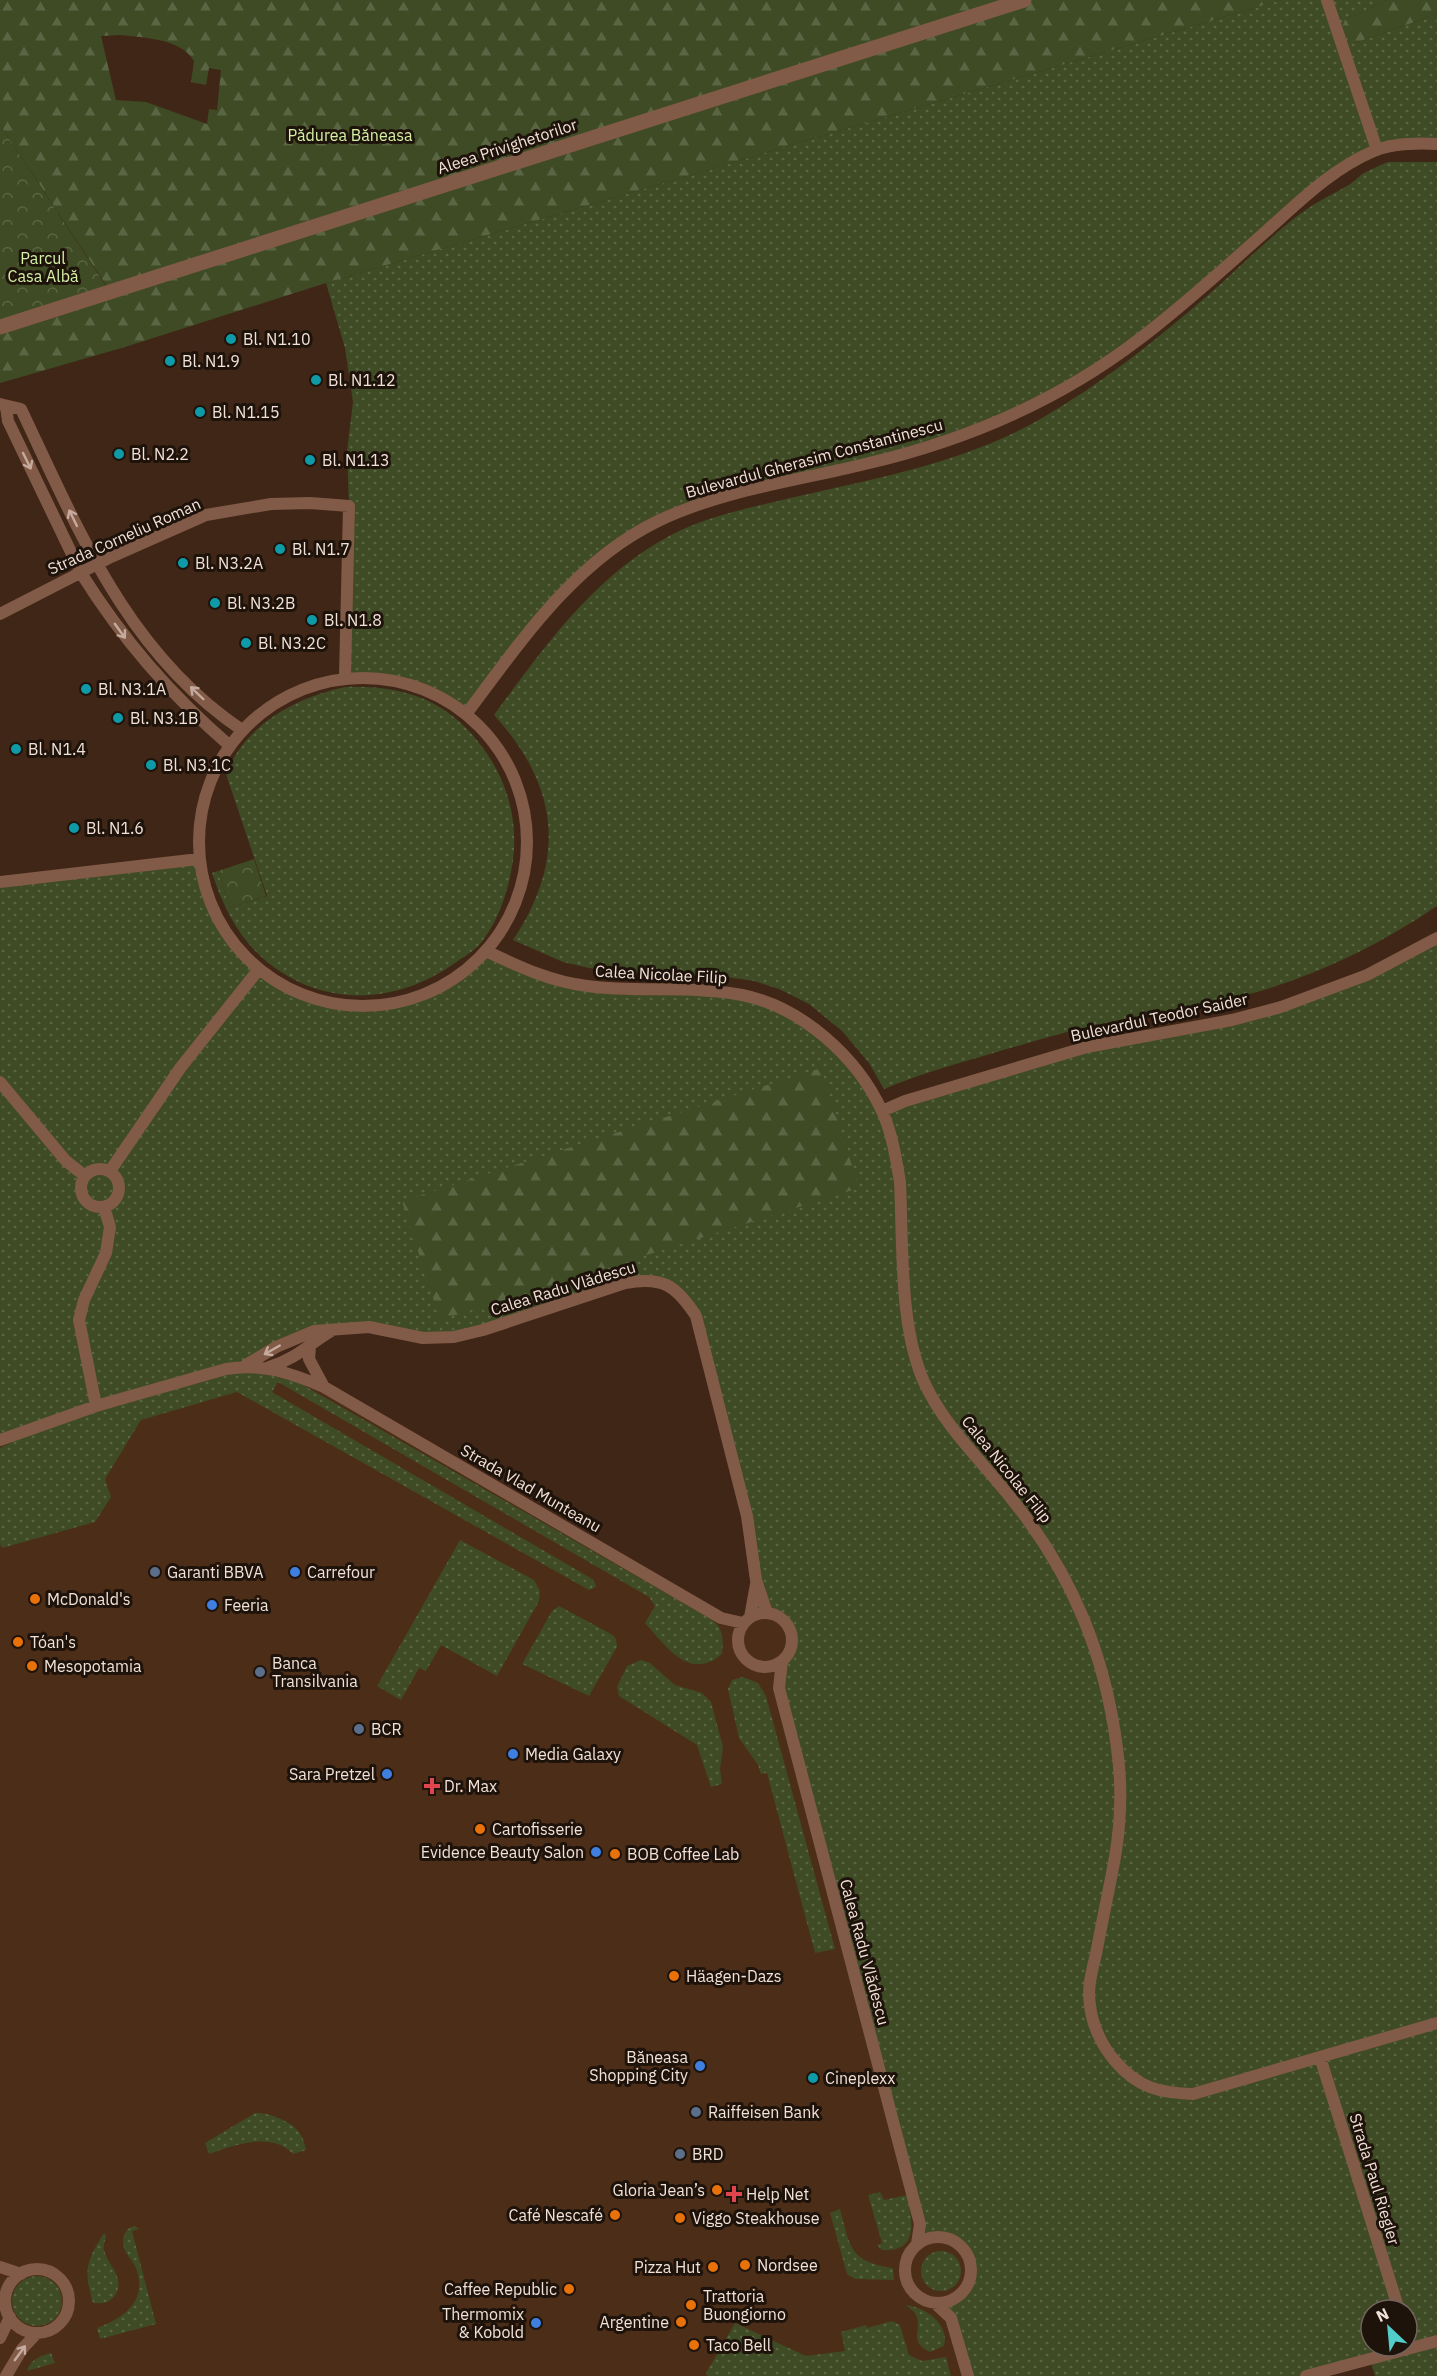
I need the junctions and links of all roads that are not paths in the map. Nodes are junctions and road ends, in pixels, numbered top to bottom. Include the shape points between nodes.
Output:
1 (1024, 0) edge
2 (1327, 0) edge
3 (1437, 144) edge
4 (1377, 150) junction
5 (0, 327) edge
6 (3, 405) edge
7 (96, 565) junction
8 (81, 573) junction
9 (0, 615) edge
10 (345, 676) junction
11 (467, 713) junction
12 (242, 730) junction
13 (230, 746) junction
14 (199, 859) junction
15 (0, 882) edge
16 (1437, 938) edge
17 (488, 952) junction
18 (259, 969) junction
19 (0, 1082) edge
20 (882, 1111) junction
21 (110, 1172) junction
22 (85, 1176) junction
23 (105, 1207) junction
24 (335, 1329) junction
25 (298, 1337) junction
26 (310, 1347) junction
27 (288, 1359) junction
28 (246, 1365) junction
29 (269, 1367) junction
30 (293, 1374) junction
31 (324, 1387) junction
32 (96, 1406) junction
33 (0, 1440) edge
34 (756, 1580) junction
35 (767, 1613) junction
36 (721, 1618) junction
37 (747, 1620) junction
38 (738, 1636) junction
39 (782, 1661) junction
40 (761, 1667) junction
41 (778, 1688) junction
42 (1437, 2023) edge
43 (1320, 2057) junction
44 (920, 2224) junction
45 (934, 2237) junction
46 (917, 2244) junction
47 (0, 2267) edge
48 (21, 2274) junction
49 (0, 2287) edge
50 (959, 2295) junction
51 (1395, 2298) edge
52 (5, 2299) junction
53 (935, 2303) junction
54 (10, 2317) junction
55 (951, 2318) junction
56 (37, 2333) junction
57 (0, 2338) edge
58 (1419, 2341) edge
59 (1437, 2341) edge
60 (1359, 2358) edge
61 (6, 2376) edge
62 (968, 2376) edge
63 (1306, 2376) edge

1 - 5 street, Aleea Privighetorilor
2 - 4 street
3 - 4 street, Bulevardul Gherasim Constantinescu
4 - 11 street, Bulevardul Gherasim Constantinescu via 1320,183 1138,340 1045,400 934,445 690,508 657,521 619,544 562,592
7 -> 6 street via 21,409
6 -> 8 street
7 - 8 street, Strada Corneliu Roman
7 - 10 street, Strada Corneliu Roman via 206,515 271,504 349,506
12 -> 7 street via 170,666 132,620
8 - 9 street, Strada Corneliu Roman
8 -> 13 street via 159,680
10 - 11 street via 403,681 442,696
10 - 12 street via 302,689 273,704
11 - 17 street via 484,731 512,777 525,828 521,881 514,904
12 - 13 street
13 - 14 street via 213,775 203,804
14 - 15 street
14 - 18 street via 212,906 233,942
16 - 20 street, Bulevardul Teodor Saider via 1367,975 1281,1007 1088,1047
17 - 18 street via 442,985 412,1000 382,1006 347,1006 313,999
17 - 20 street, Calea Nicolae Filip via 540,976 578,985 715,992 743,995 770,1004 802,1021 837,1049 855,1067
18 - 21 street via 181,1067
19 - 22 street via 66,1161
20 - 43 street, Calea Nicolae Filip via 900,1182 906,1305 916,1361 937,1406 1059,1565 1088,1626 1110,1704 1118,1759 1119,1815 1115,1859 1089,1984 1089,2005 1107,2052 1124,2072 1143,2085 1165,2093 1193,2094
21 - 22 street via 94,1170
21 - 23 street via 120,1189 115,1201
22 - 23 street via 84,1199 91,1205
23 - 32 street via 110,1227 106,1253 79,1320
24 - 25 street, Calea Radu Vlădescu
24 - 26 street, Calea Radu Vlădescu
24 - 34 street, Calea Radu Vlădescu via 369,1327 423,1338 454,1336 625,1283 647,1279 663,1282 686,1300 696,1316 747,1516
25 - 27 street
25 -> 28 street, Calea Radu Vlădescu
26 - 27 street, Calea Radu Vlădescu
26 - 31 street via 309,1359
27 - 29 street, Calea Radu Vlădescu
27 - 30 street
28 - 29 street, Calea Radu Vlădescu
28 - 32 street, Calea Radu Vlădescu
29 - 30 street, Calea Radu Vlădescu
30 - 31 street, Calea Radu Vlădescu
31 - 36 street, Strada Vlad Munteanu
32 - 33 street, Calea Radu Vlădescu
34 - 35 street, Calea Radu Vlădescu
34 - 37 street, Calea Radu Vlădescu
35 - 37 street
35 - 39 street via 782,1619 790,1632 791,1647
36 - 37 street, Strada Vlad Munteanu
36 - 38 street, Strada Vlad Munteanu
37 - 38 street
38 - 40 street via 741,1653
39 - 40 street
39 - 41 street, Calea Radu Vlădescu
40 - 41 street, Calea Radu Vlădescu
41 - 44 street, Calea Radu Vlădescu
42 - 43 street, Calea Nicolae Filip
43 - 51 street, Strada Paul Riegler
44 - 45 street
44 - 46 street, Calea Radu Vlădescu
45 - 46 street
45 - 50 street via 957,2243 969,2258 970,2276
46 - 53 street via 906,2259 905,2277 915,2295
47 - 48 street
48 - 52 street
48 - 56 street via 36,2269 58,2277 70,2300 64,2319 53,2329
49 - 52 street
50 - 53 street
50 - 55 street
52 - 54 street
53 - 55 street
54 - 56 street via 22,2330
54 - 57 street
55 - 62 street
61 -> 56 street
58 - 59 street
60 - 63 street

